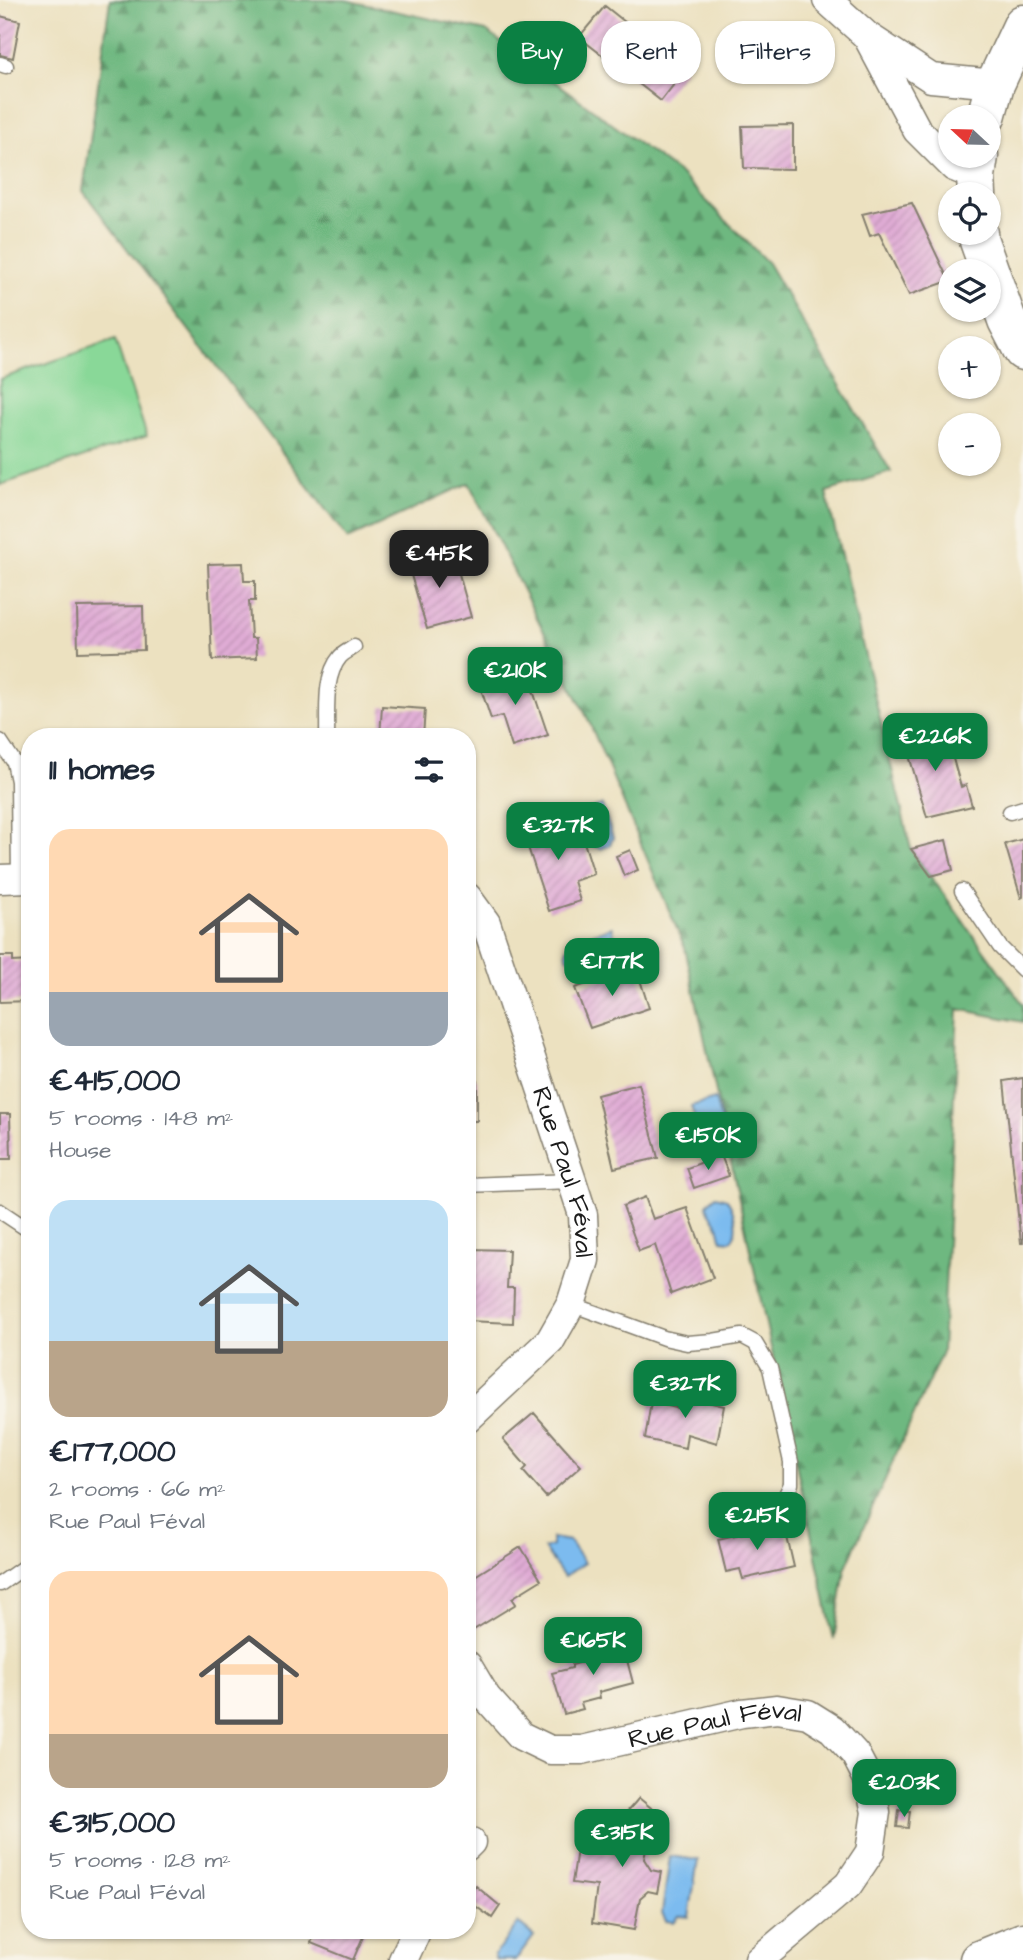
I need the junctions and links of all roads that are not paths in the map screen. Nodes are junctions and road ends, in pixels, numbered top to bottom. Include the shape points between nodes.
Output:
1 (827, 0) edge
2 (1023, 24) edge
3 (867, 36) junction
4 (990, 101) edge
5 (977, 175) edge
6 (980, 245) edge
7 (1023, 351) edge
8 (354, 647) dead end
9 (327, 728) edge
10 (0, 741) edge
11 (16, 879) edge
12 (962, 891) dead end
13 (476, 909) edge
14 (1023, 970) edge
15 (572, 1181) junction
16 (476, 1185) edge
17 (0, 1211) edge
18 (21, 1225) edge
19 (571, 1304) junction
20 (476, 1411) edge
21 (772, 1510) dead end
22 (21, 1569) edge
23 (0, 1584) edge
24 (476, 1680) edge
25 (412, 1939) edge
26 (402, 1960) edge
27 (760, 1960) edge

1 - 3 street
2 - 4 main road
3 - 4 street via 931,78
3 - 5 street via 917,130 954,167
6 - 7 main road
8 - 9 lane via 340,657 332,672
10 - 11 lane via 14,762 18,781
12 - 14 lane via 1000,947
13 - 15 street, Rue Paul Féval via 486,923
15 - 16 lane
15 - 19 street, Rue Paul Féval via 583,1215 585,1260
17 - 18 lane
19 - 20 street, Rue Paul Féval via 550,1341
19 - 21 lane via 687,1343 742,1336 755,1343 770,1368 791,1462 791,1483
22 - 23 lane
24 - 27 street, Rue Paul Féval via 521,1736 550,1750 582,1750 777,1709 808,1714 832,1729 855,1754 869,1781 876,1812 870,1852 848,1885
25 - 26 street

